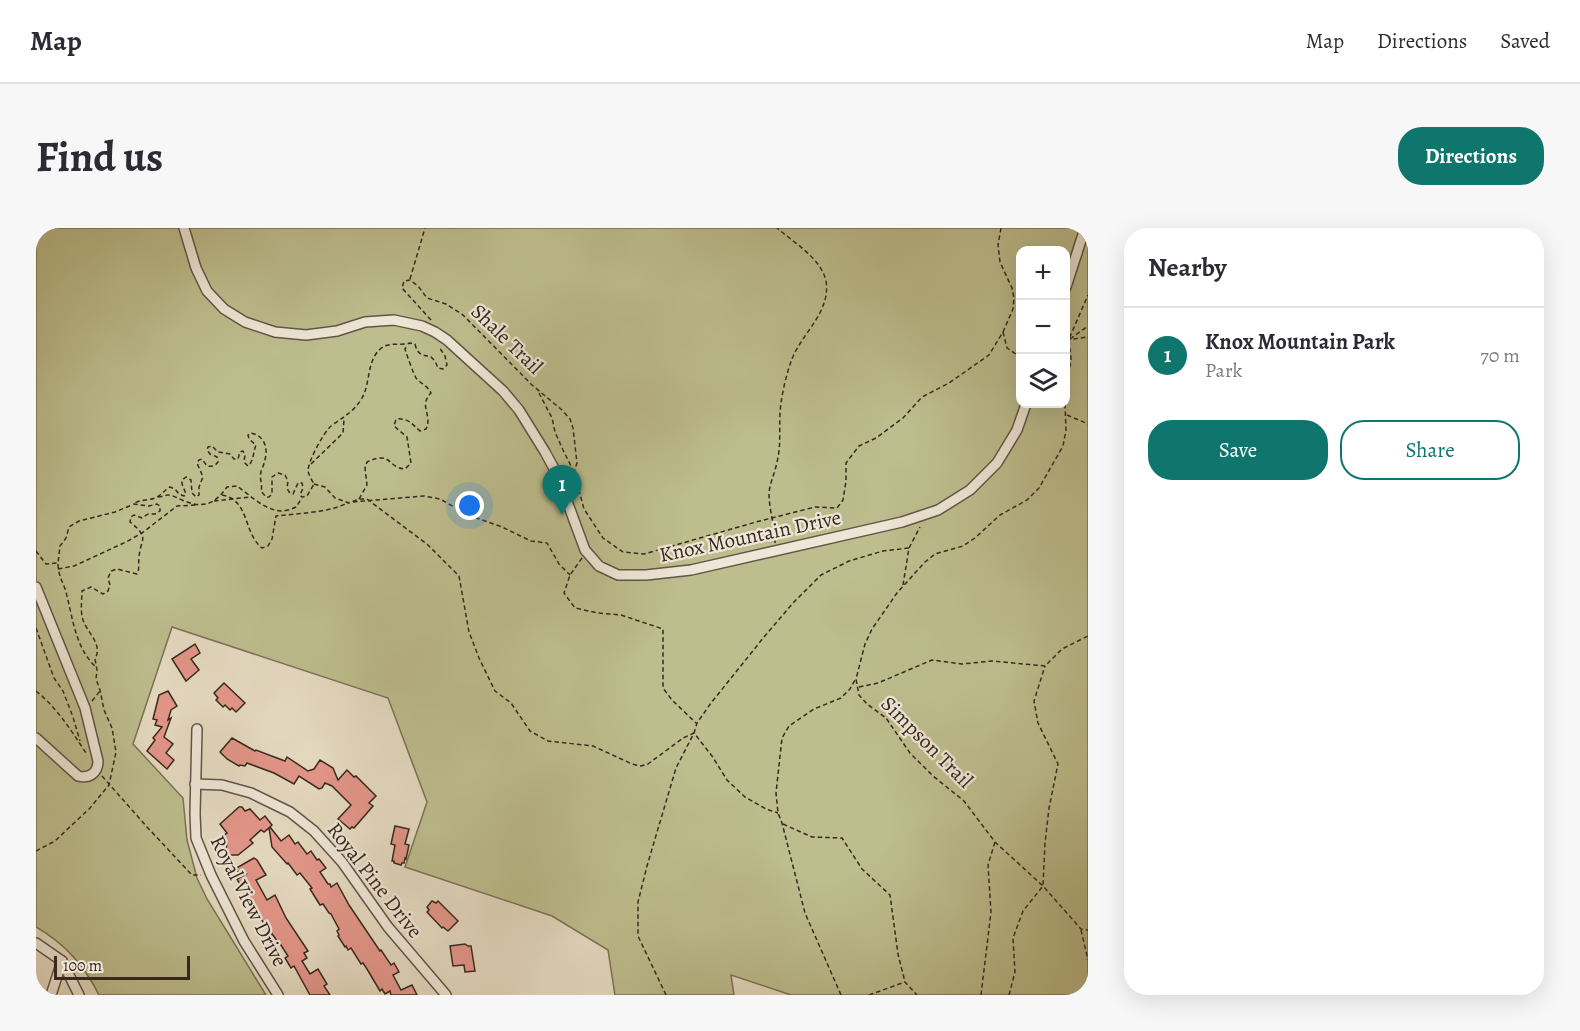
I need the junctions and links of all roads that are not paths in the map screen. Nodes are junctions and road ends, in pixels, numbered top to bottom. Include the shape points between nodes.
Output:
1 (184, 228) edge
2 (1085, 228) edge
3 (1070, 272) edge
4 (1025, 408) edge
5 (36, 587) edge
6 (196, 729) dead end
7 (36, 738) edge
8 (195, 784) junction
9 (36, 943) edge
10 (62, 961) junction
11 (51, 995) edge
12 (79, 995) edge
13 (278, 995) edge
14 (446, 995) edge

1 - 4 street, Knox Mountain Drive via 207,291 224,309 245,322 275,332 306,335 394,320 435,332 447,340 519,410 562,486 587,553 611,573 686,571 926,515 970,490 991,470 1008,447
2 - 3 street
5 - 7 street via 85,708 98,759 96,770 89,776 78,776
6 - 8 street, Royal View Drive
8 - 13 street, Royal View Drive via 196,838 244,941
8 - 14 street, Royal Pine Drive via 222,785 251,793 290,812 314,831
9 - 10 street
10 - 11 street
10 - 12 street

